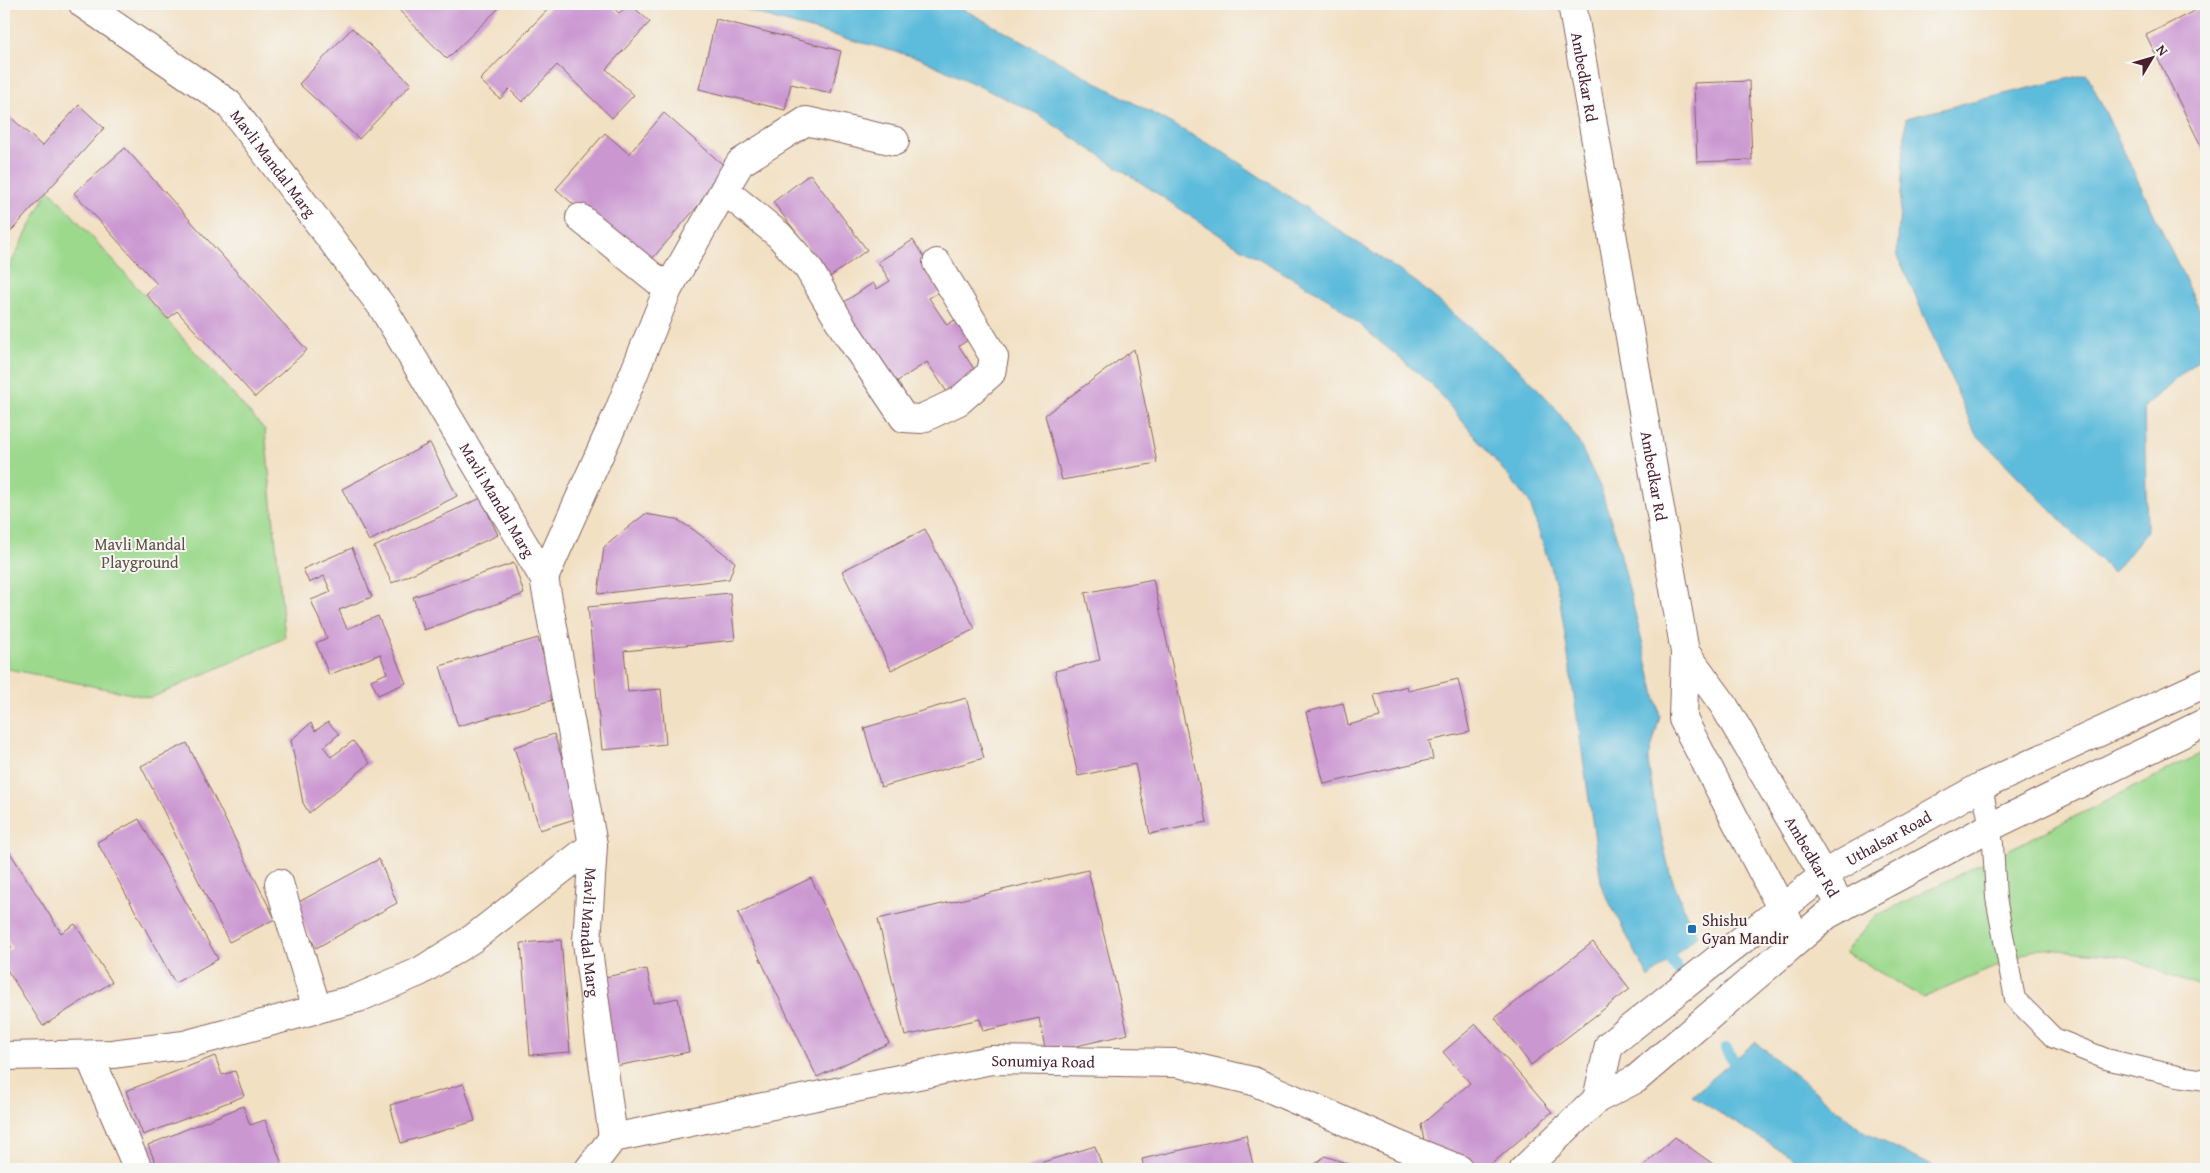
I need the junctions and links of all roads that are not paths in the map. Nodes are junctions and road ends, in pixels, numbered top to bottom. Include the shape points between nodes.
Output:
1 (83, 4) edge
2 (1572, 4) edge
3 (895, 141) dead end
4 (724, 190) junction
5 (580, 218) dead end
6 (937, 264) dead end
7 (668, 289) junction
8 (544, 578) junction
9 (1685, 652) junction
10 (2206, 683) edge
11 (2206, 722) edge
12 (1982, 786) junction
13 (1990, 827) junction
14 (593, 845) junction
15 (1824, 875) junction
16 (279, 883) dead end
17 (1842, 907) junction
18 (1781, 909) junction
19 (1798, 940) junction
20 (316, 1009) junction
21 (89, 1055) junction
22 (4, 1056) edge
23 (2206, 1080) edge
24 (1597, 1099) junction
25 (613, 1138) junction
26 (138, 1169) edge
27 (589, 1169) edge
28 (1459, 1169) edge
29 (1524, 1169) edge

1 - 8 street, Mavli Mandal Marg via 228,103 383,308
2 - 9 street, Ambedkar Rd
3 - 4 street via 806,121 740,164
4 - 6 street via 779,235 808,268 844,329 904,418 921,419 959,401 991,374 994,357
4 - 7 street
5 - 7 street
7 - 8 street via 618,413
8 - 14 street, Mavli Mandal Marg
9 - 15 street, Ambedkar Rd via 1723,704
9 - 18 street via 1683,719
10 - 12 street, Uthalsar Road
11 - 13 street
12 - 13 lane
12 - 15 street, Uthalsar Road
13 - 17 street
13 - 23 lane via 1996,898 2015,1000 2054,1038 2106,1059
14 - 20 street via 472,939 419,972 358,998
14 - 25 street, Mavli Mandal Marg via 588,942
15 - 17 street, Ambedkar Rd
15 - 18 street, Uthalsar Road
16 - 20 street
17 - 19 street via 1827,915
18 - 19 street
18 - 24 street, Uthalsar Road via 1609,1045
19 - 24 street via 1636,1080
20 - 21 street via 184,1045
21 - 22 street
21 - 26 street
24 - 29 street
25 - 27 street
25 - 28 street, Sonumiya Road via 991,1060 1177,1063 1253,1080

